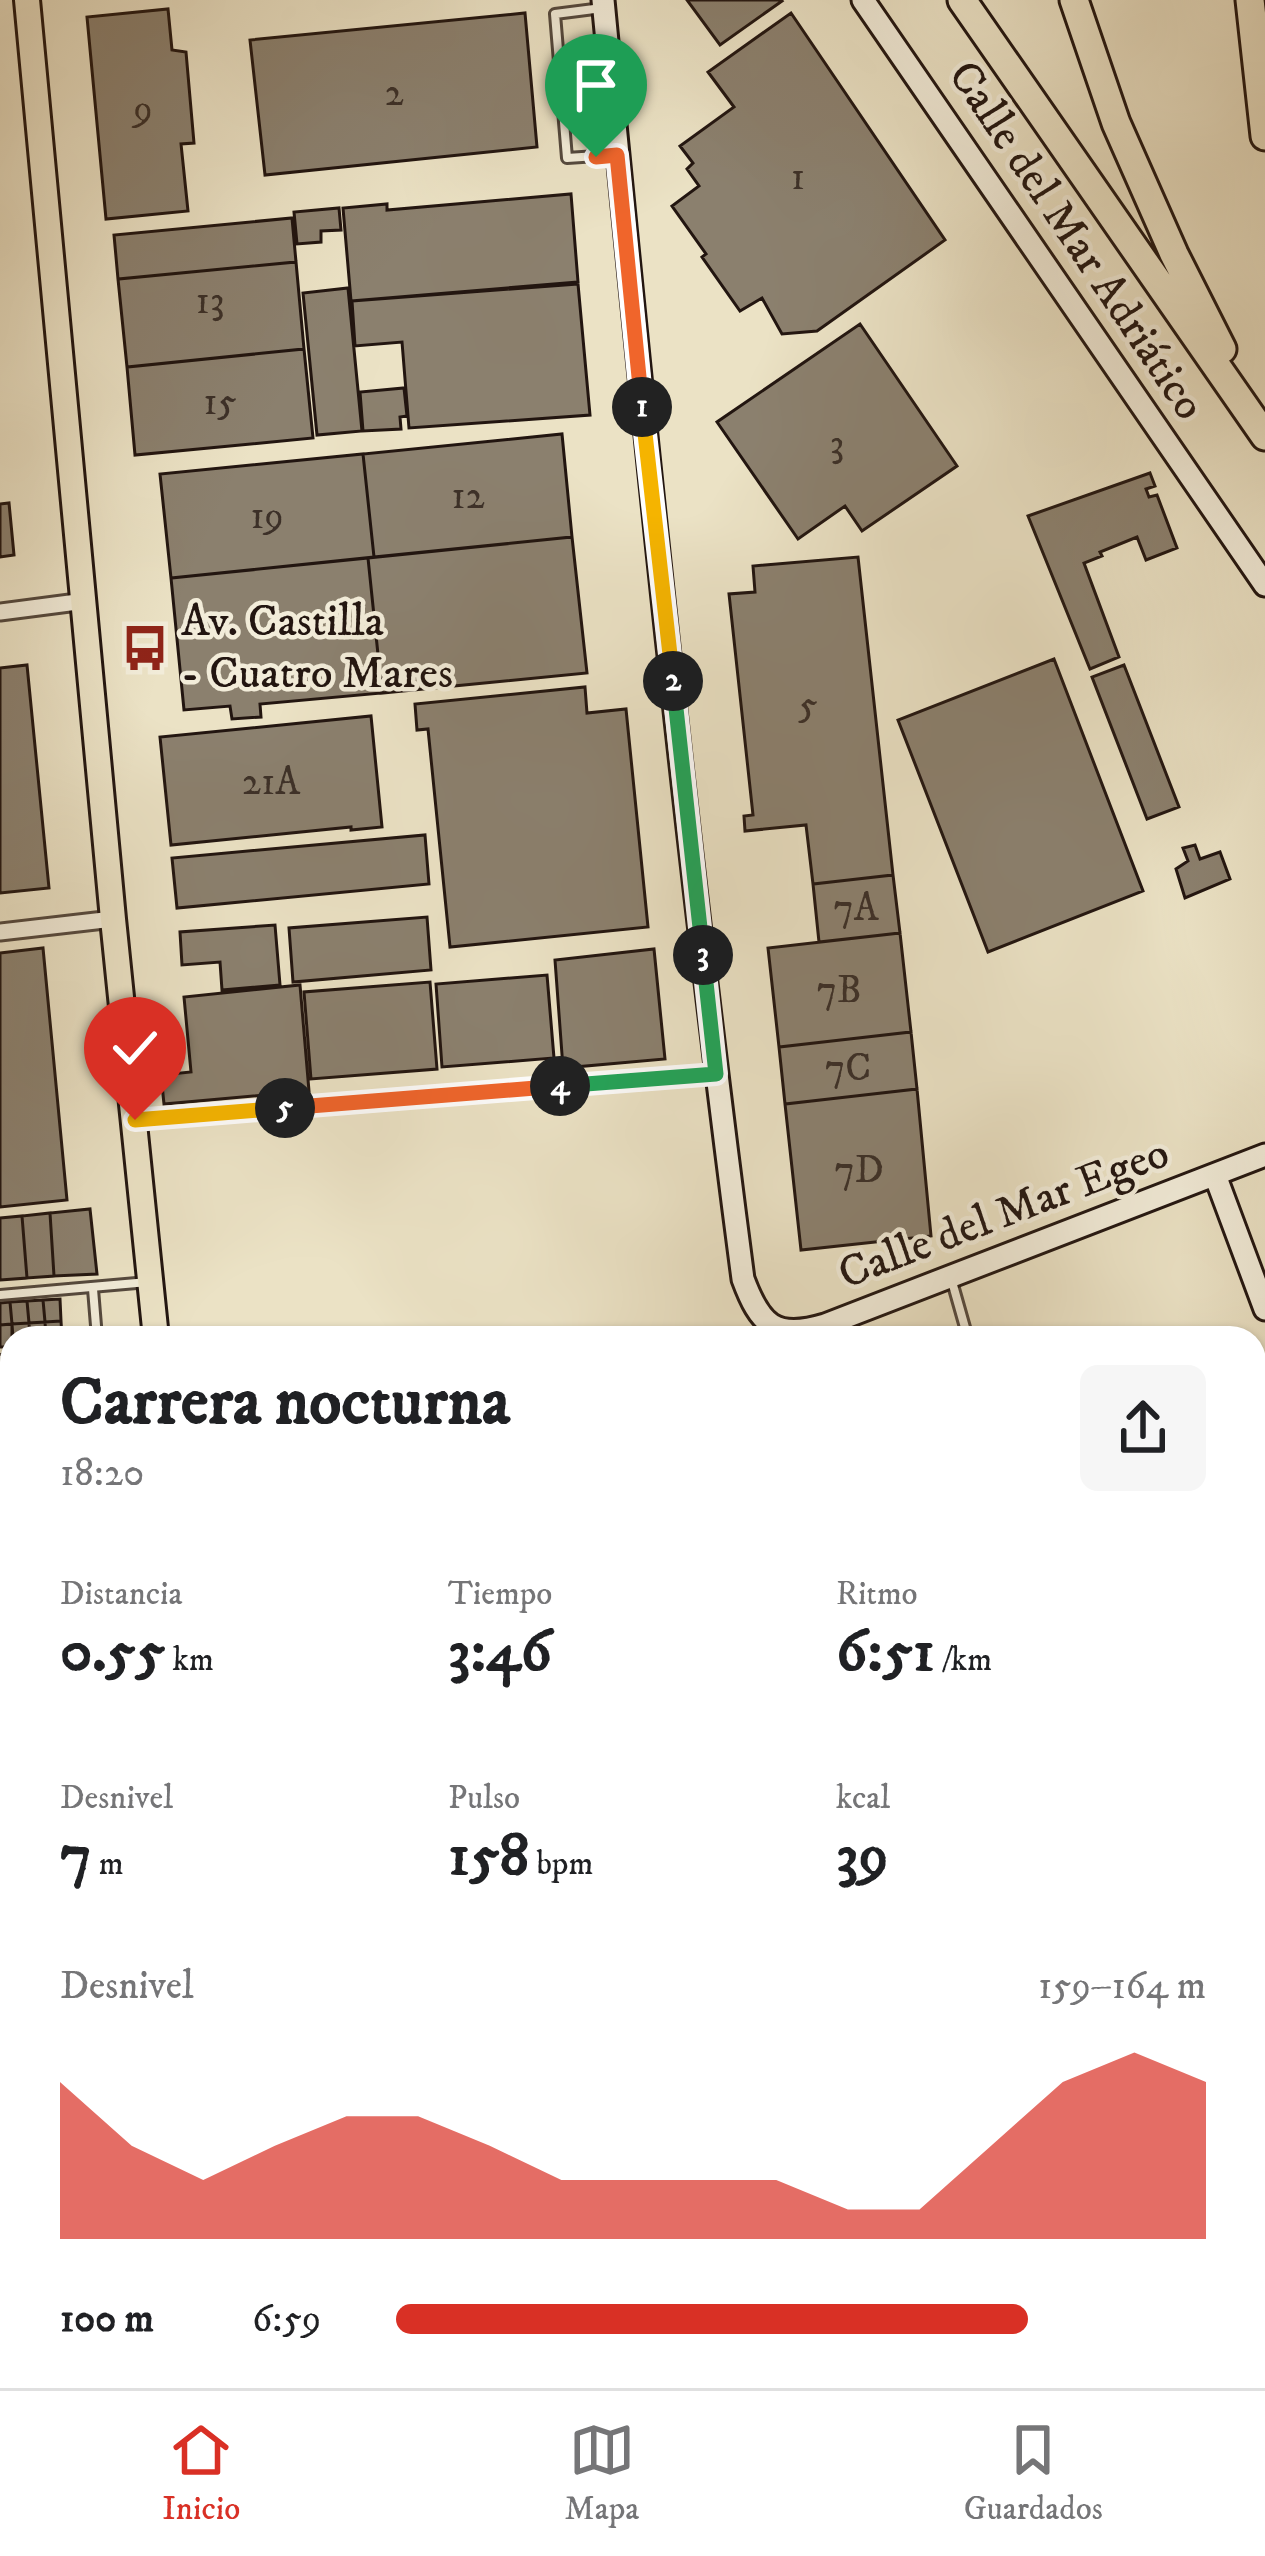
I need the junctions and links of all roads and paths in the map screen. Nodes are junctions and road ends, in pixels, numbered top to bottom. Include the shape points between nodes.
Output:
1 (27, 0) edge
2 (863, 0) edge
3 (962, 0) edge
4 (1074, 0) edge
5 (1250, 0) edge
6 (603, 4) edge
7 (1263, 126) edge
8 (617, 155) junction
9 (1265, 435) edge
10 (1265, 585) edge
11 (85, 602) junction
12 (0, 611) edge
13 (113, 919) junction
14 (0, 932) edge
15 (716, 1074) junction
16 (135, 1120) junction
17 (1265, 1155) edge
18 (1215, 1174) junction
19 (950, 1277) junction
20 (150, 1282) junction
21 (93, 1289) junction
22 (0, 1295) edge
23 (1265, 1309) edge
24 (96, 1326) edge
25 (155, 1326) edge
26 (764, 1326) edge
27 (818, 1326) edge
28 (964, 1326) edge

1 - 11 main road
2 - 10 street, Calle del Mar Adriático
3 - 9 highway
4 - 9 highway via 1116,123
5 - 7 highway
6 - 8 street
6 - 8 lane via 555,14 567,158
8 - 15 street
11 - 12 street
11 - 13 main road
13 - 14 street
13 - 16 main road
15 - 16 street
15 - 26 street via 743,1279
16 - 20 main road
17 - 18 street, Calle del Mar Egeo
18 - 19 street, Calle del Mar Egeo
18 - 23 street
19 - 27 street, Calle del Mar Egeo
19 - 28 lane
20 - 21 lane
20 - 25 main road
21 - 22 lane
21 - 24 lane

